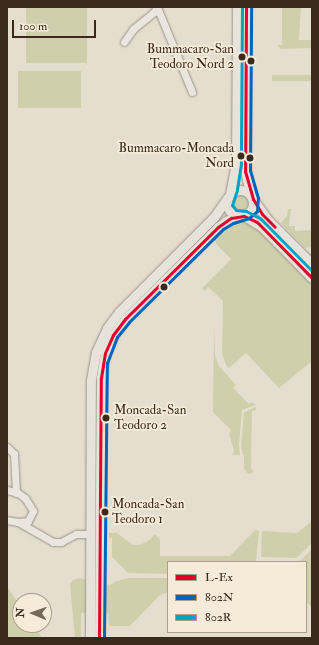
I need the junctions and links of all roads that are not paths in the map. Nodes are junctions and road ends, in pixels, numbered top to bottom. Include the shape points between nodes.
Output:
1 (157, 7) edge
2 (237, 7) edge
3 (246, 7) edge
4 (124, 42) dead end
5 (192, 92) dead end
6 (245, 171) junction
7 (235, 173) junction
8 (229, 195) junction
9 (252, 198) junction
10 (241, 216) junction
11 (215, 223) junction
12 (264, 223) junction
13 (312, 264) edge
14 (312, 278) edge
15 (7, 446) edge
16 (14, 480) junction
17 (7, 491) edge
18 (16, 493) junction
19 (31, 518) junction
20 (7, 520) edge
21 (18, 522) junction
22 (36, 531) junction
23 (95, 534) junction
24 (95, 613) junction
25 (90, 638) edge
26 (99, 638) edge

1 - 4 street
1 - 5 street
2 - 7 main road
3 - 6 main road
6 - 7 main road via 240,177
6 - 9 main road
7 - 8 main road
8 - 9 main road via 240,190 246,191
8 - 10 main road via 229,210
8 - 11 main road
9 - 10 main road via 252,209
9 - 12 main road
10 - 11 main road
10 - 12 main road
11 - 23 main road via 125,319 113,335 105,353 101,378
12 - 13 main road
12 - 14 main road
15 - 16 street via 14,454
16 - 17 street
16 - 18 street
17 - 18 street
18 - 19 street via 29,503 33,511
19 - 21 street
19 - 22 street
20 - 21 street
21 - 22 street
22 - 23 street via 57,543 76,534
23 - 24 main road
24 - 25 main road
24 - 26 main road

